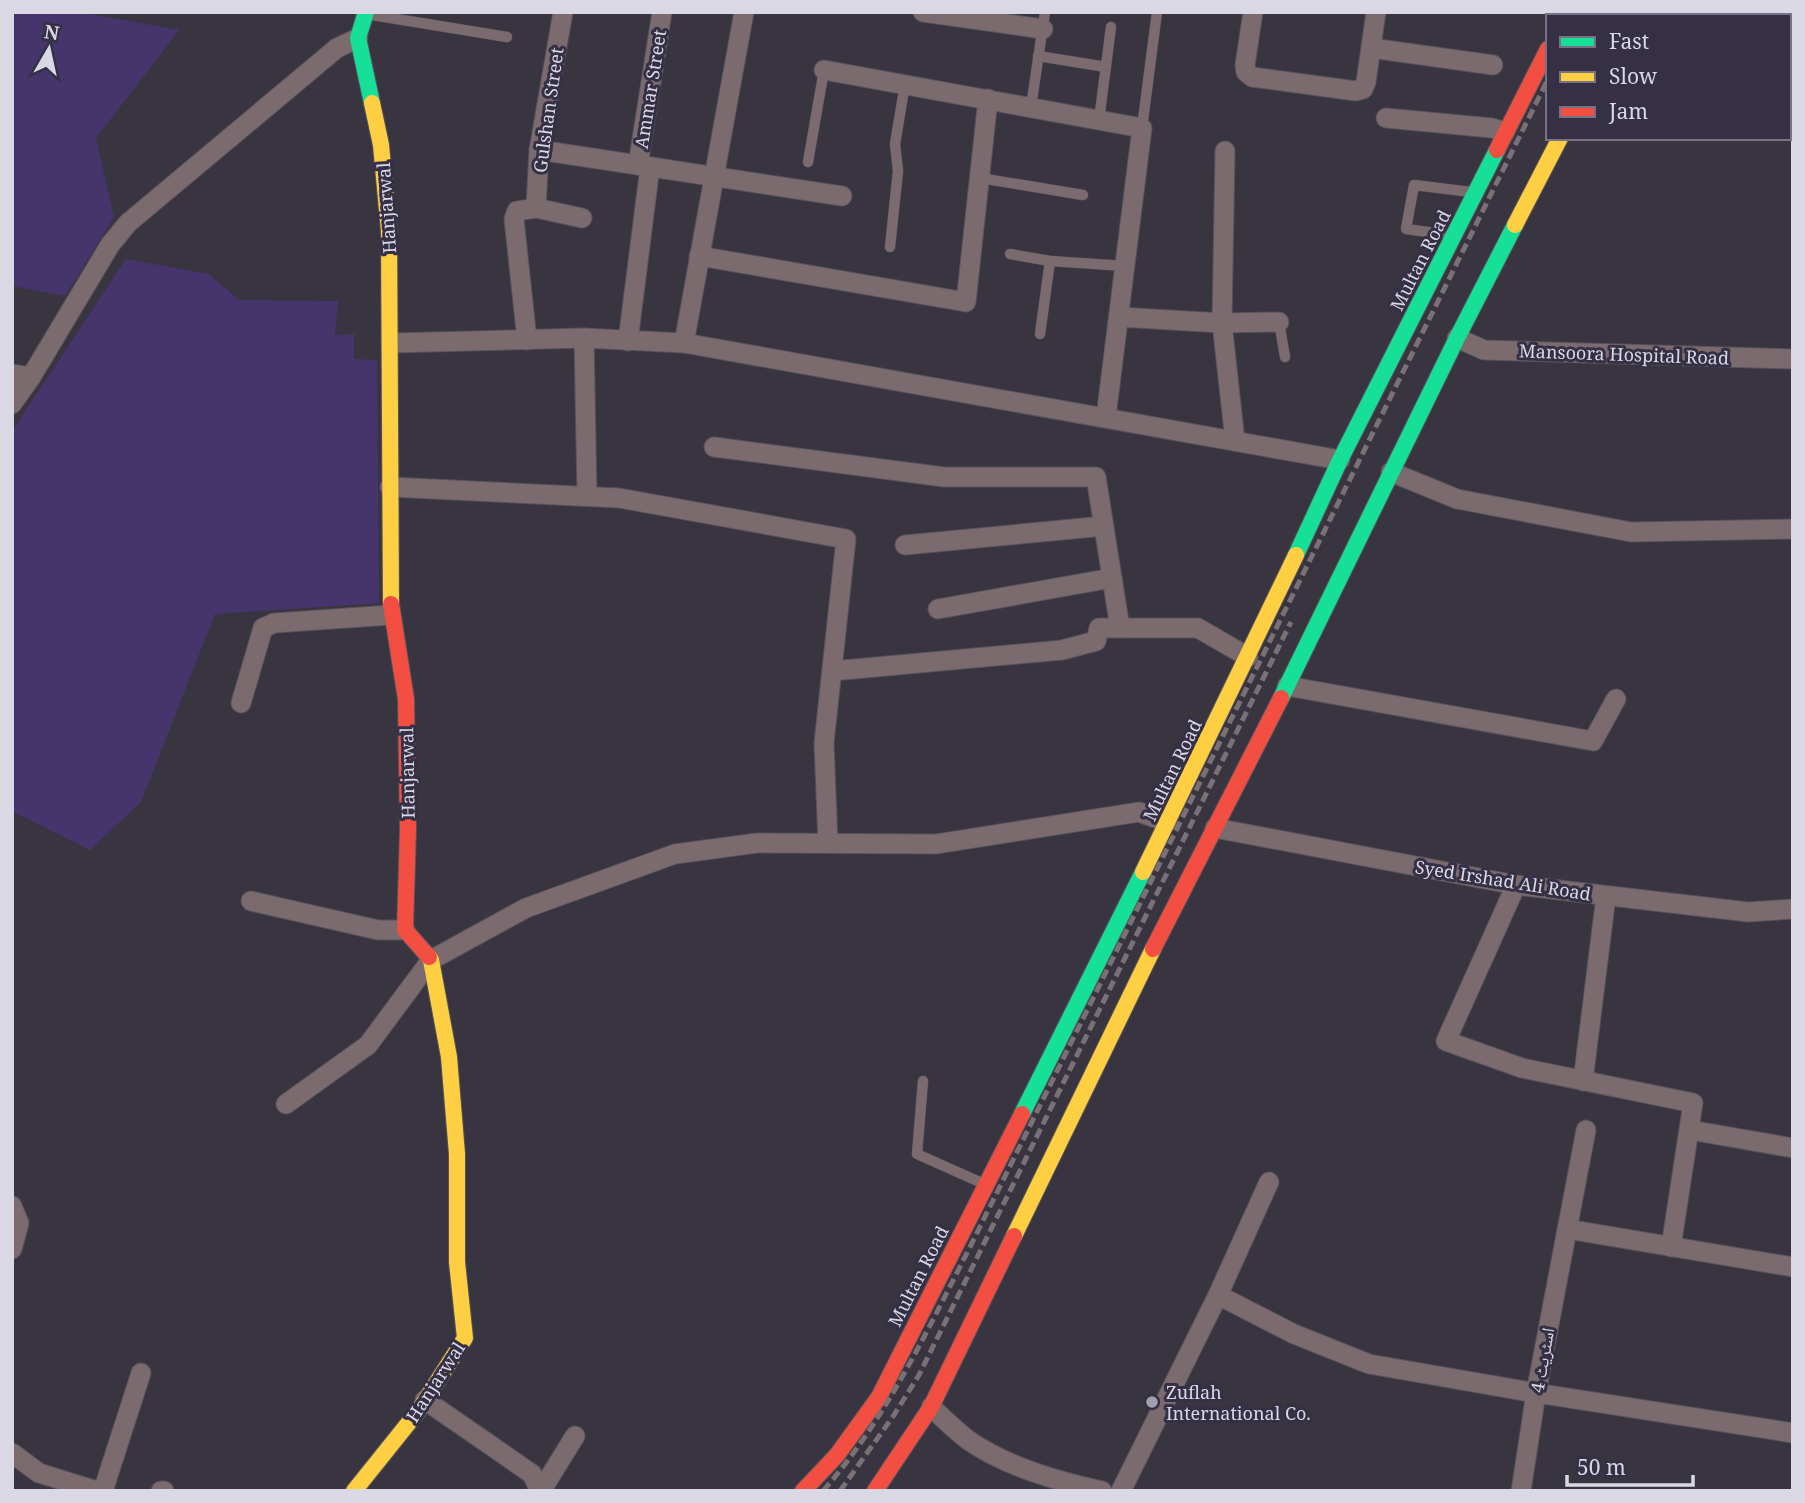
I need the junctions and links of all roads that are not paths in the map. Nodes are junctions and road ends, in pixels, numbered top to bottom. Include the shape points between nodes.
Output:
1 (563, 12) edge
2 (662, 12) edge
3 (744, 12) edge
4 (1157, 12) edge
5 (1253, 12) edge
6 (1376, 12) edge
7 (366, 13) edge
8 (934, 13) edge
9 (1044, 20) edge
10 (1111, 27) dead end
11 (506, 37) dead end
12 (358, 38) junction
13 (1371, 48) junction
14 (1546, 53) edge
15 (1038, 56) junction
16 (1493, 65) dead end
17 (1105, 67) junction
18 (824, 71) joint
19 (905, 84) junction
20 (988, 99) junction
21 (1031, 107) junction
22 (1386, 118) dead end
23 (1099, 120) junction
24 (1142, 128) junction
25 (1504, 132) junction
26 (1559, 140) edge
27 (539, 150) junction
28 (1225, 151) dead end
29 (808, 162) dead end
30 (644, 166) junction
31 (713, 177) junction
32 (980, 178) junction
33 (1475, 193) junction
34 (1083, 195) dead end
35 (842, 196) dead end
36 (536, 208) junction
37 (583, 218) dead end
38 (1454, 235) junction
39 (890, 247) dead end
40 (1010, 254) dead end
41 (699, 257) junction
42 (1050, 261) junction
43 (1126, 266) junction
44 (1119, 317) junction
45 (1279, 322) joint
46 (1222, 323) junction
47 (1040, 334) dead end
48 (584, 338) junction
49 (1457, 338) junction
50 (527, 340) junction
51 (628, 341) junction
52 (390, 342) junction
53 (684, 343) junction
54 (1285, 357) dead end
55 (1793, 359) edge
56 (21, 375) edge
57 (12, 404) edge
58 (1106, 417) junction
59 (1235, 441) junction
60 (714, 447) dead end
61 (1340, 460) junction
62 (1391, 472) junction
63 (390, 487) junction
64 (587, 496) junction
65 (1104, 526) junction
66 (1793, 529) edge
67 (905, 545) dead end
68 (1112, 578) junction
69 (938, 609) dead end
70 (391, 615) junction
71 (1120, 628) junction
72 (1248, 657) junction
73 (832, 671) junction
74 (1287, 686) junction
75 (1616, 699) dead end
76 (241, 703) dead end
77 (1167, 822) junction
78 (1215, 828) junction
79 (828, 844) junction
80 (1516, 885) junction
81 (1606, 896) junction
82 (251, 901) dead end
83 (1793, 909) edge
84 (405, 930) junction
85 (431, 960) junction
86 (923, 1081) dead end
87 (1583, 1081) junction
88 (286, 1104) dead end
89 (1586, 1130) dead end
90 (1690, 1130) junction
91 (1793, 1148) edge
92 (1269, 1182) dead end
93 (986, 1185) junction
94 (12, 1206) edge
95 (1567, 1229) junction
96 (1671, 1247) junction
97 (12, 1249) edge
98 (1793, 1267) edge
99 (1218, 1296) junction
100 (141, 1373) dead end
101 (1536, 1394) junction
102 (425, 1400) junction
103 (930, 1407) junction
104 (1793, 1433) edge
105 (575, 1436) dead end
106 (12, 1453) edge
107 (1063, 1487) edge
108 (97, 1491) edge
109 (103, 1491) edge
110 (354, 1491) edge
111 (540, 1491) edge
112 (803, 1491) edge
113 (875, 1491) edge
114 (1102, 1491) edge
115 (1121, 1491) edge
116 (1521, 1491) edge

1 - 27 street, Gulshan Street
2 - 30 street, Ammar Street
3 - 31 street
4 - 24 lane
5 - 13 street via 1245,65 1252,77 1356,91 1366,82
6 - 13 street
7 - 11 lane
7 - 12 main road, Hanjarwal
8 - 9 street
9 - 15 lane
10 - 17 lane
12 - 52 main road, Hanjarwal via 381,145 389,231
12 - 56 street via 337,48 128,223
13 - 16 street
14 - 25 main road, Multan Road
15 - 17 lane
15 - 21 lane
17 - 23 lane
18 - 19 street
18 - 29 lane
19 - 20 street
19 - 39 lane via 895,144 898,171
20 - 21 street
20 - 32 street
21 - 23 street
22 - 25 street
23 - 24 street
24 - 43 street
25 - 33 main road, Multan Road
26 - 49 main road
27 - 30 street
27 - 36 street, Gulshan Street
28 - 46 street
30 - 31 street
30 - 51 street, Ammar Street
31 - 35 street
31 - 41 street
32 - 34 lane
32 - 41 street via 966,302
33 - 38 main road, Multan Road
33 - 38 lane via 1414,185 1406,229
36 - 37 street
36 - 50 street via 517,211 514,219
38 - 61 main road, Multan Road
40 - 42 lane
41 - 53 street
42 - 43 lane
42 - 47 lane
43 - 44 street
44 - 46 street
44 - 58 street
45 - 46 street
45 - 54 lane
46 - 59 street
48 - 50 street
48 - 51 street
48 - 64 street
49 - 55 street, Mansoora Hospital Road via 1484,350
49 - 62 main road
50 - 52 street
51 - 53 street
52 - 63 main road, Hanjarwal
53 - 58 street
56 - 57 street
58 - 59 street
59 - 61 street
60 - 65 street via 944,477 1096,477
61 - 72 main road, Multan Road
62 - 66 street via 1457,499 1631,532
62 - 74 main road
63 - 64 street
63 - 70 main road, Hanjarwal
64 - 73 street via 846,539
65 - 67 street
65 - 68 street
68 - 69 street
68 - 71 street
70 - 76 street via 274,623 264,628
70 - 84 main road, Hanjarwal via 406,699
71 - 72 street via 1198,628
71 - 73 street via 1099,628 1096,641 1062,650
72 - 77 main road, Multan Road
73 - 79 street via 824,743
74 - 75 street via 1593,741
74 - 78 main road
77 - 79 street via 1139,812 936,844
77 - 93 main road, Multan Road via 1112,948
78 - 80 street, Syed Irshad Ali Road
78 - 103 main road via 1140,962
79 - 85 street via 757,843 675,854 526,908
80 - 81 street, Syed Irshad Ali Road
80 - 87 street via 1446,1041 1522,1068
81 - 83 street, Syed Irshad Ali Road via 1748,912
81 - 87 street
82 - 84 street via 378,930
84 - 85 main road
85 - 88 street via 368,1045
85 - 102 main road, Hanjarwal via 449,1057 457,1154 457,1262 466,1338
86 - 93 lane via 917,1154
87 - 90 street via 1693,1103
89 - 95 street, اسٹریٹ 4
90 - 91 street
90 - 96 street
92 - 99 street
93 - 112 main road, Multan Road via 879,1397 837,1455
94 - 97 street via 19,1223
95 - 96 street
95 - 101 street, اسٹریٹ 4
96 - 98 street
99 - 101 street via 1369,1364
99 - 115 street
100 - 109 street
101 - 104 street
101 - 116 street, اسٹریٹ 4
102 - 110 main road, Hanjarwal
102 - 111 street via 532,1474
103 - 107 street via 967,1439
103 - 113 main road
105 - 111 street
106 - 108 street via 39,1473
107 - 114 street

